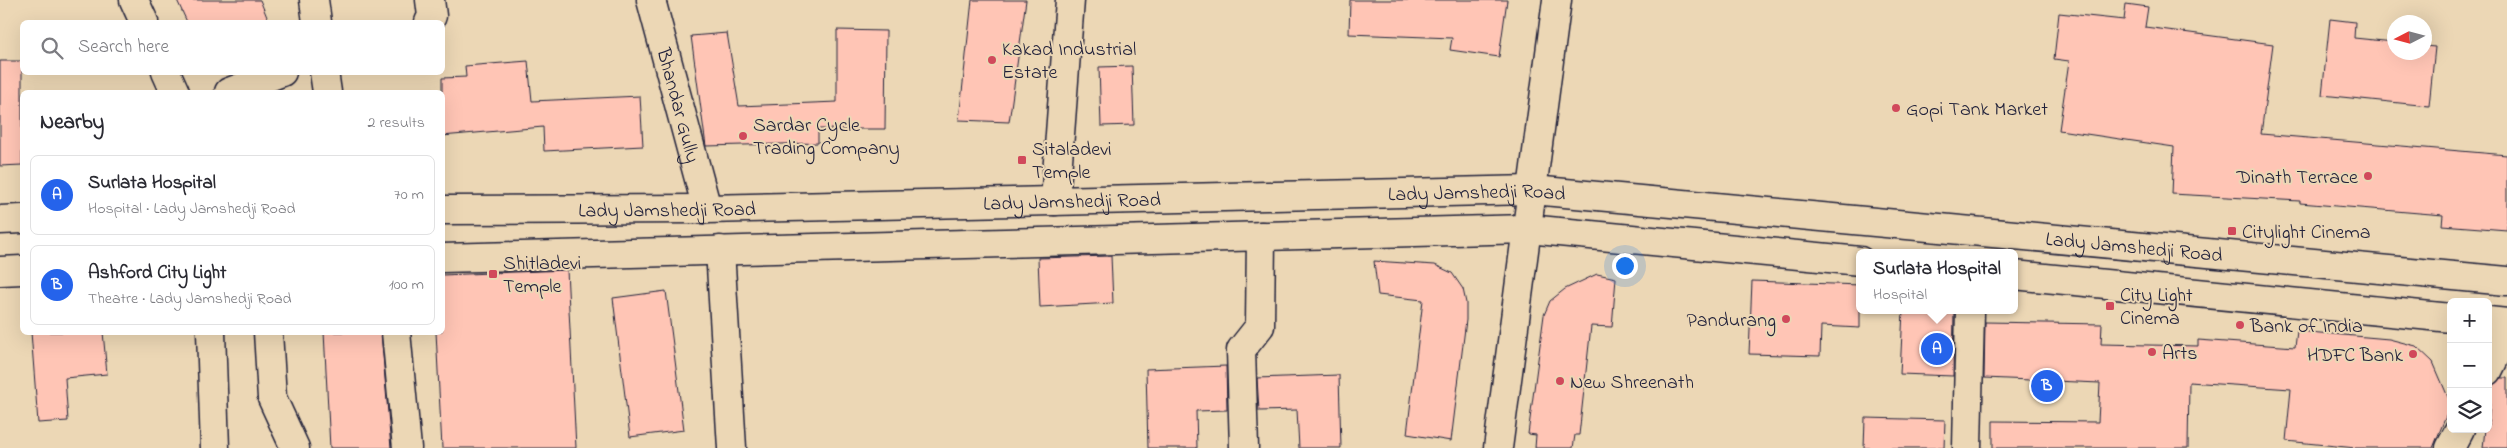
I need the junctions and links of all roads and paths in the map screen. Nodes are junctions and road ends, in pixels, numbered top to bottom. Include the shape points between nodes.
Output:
1 (134, 0) edge
2 (314, 0) edge
3 (430, 0) edge
4 (652, 0) edge
5 (1070, 0) edge
6 (1557, 0) edge
7 (143, 20) edge
8 (317, 20) edge
9 (430, 20) edge
10 (167, 75) edge
11 (274, 75) edge
12 (324, 75) edge
13 (174, 90) edge
14 (234, 90) edge
15 (327, 90) edge
16 (1533, 190) junction
17 (1055, 201) junction
18 (707, 209) junction
19 (445, 210) edge
20 (20, 219) edge
21 (0, 220) edge
22 (1528, 229) junction
23 (1261, 236) junction
24 (720, 250) junction
25 (445, 258) edge
26 (1856, 261) edge
27 (20, 270) edge
28 (0, 271) edge
29 (2018, 276) edge
30 (2507, 281) edge
31 (1970, 314) edge
32 (2447, 318) edge
33 (2492, 321) edge
34 (2507, 323) edge
35 (2507, 332) edge
36 (211, 335) edge
37 (268, 335) edge
38 (396, 335) edge
39 (2492, 363) edge
40 (2458, 433) edge
41 (215, 448) edge
42 (295, 448) edge
43 (407, 448) edge
44 (732, 448) edge
45 (1244, 448) edge
46 (1498, 448) edge
47 (1967, 448) edge
48 (2450, 448) edge

1 - 7 main road
2 - 8 main road
3 - 9 main road
4 - 18 main road, Bhandar Gully
5 - 17 main road
6 - 16 main road
10 - 13 main road
11 - 14 main road
12 - 15 main road
16 - 17 main road, Lady Jamshedji Road
16 - 22 main road
16 - 30 main road, Lady Jamshedji Road
17 - 18 main road, Lady Jamshedji Road
18 - 19 main road, Lady Jamshedji Road
20 - 21 main road
22 - 23 main road, Lady Jamshedji Road
22 - 26 main road, Lady Jamshedji Road
22 - 46 main road
23 - 24 main road, Lady Jamshedji Road
23 - 45 main road via 1260,326 1241,350
24 - 25 main road, Lady Jamshedji Road
24 - 44 main road
27 - 28 main road
29 - 32 main road, Lady Jamshedji Road
31 - 47 main road
33 - 34 main road
35 - 39 main road
36 - 41 main road
37 - 42 main road via 272,398
38 - 43 main road
40 - 48 main road

